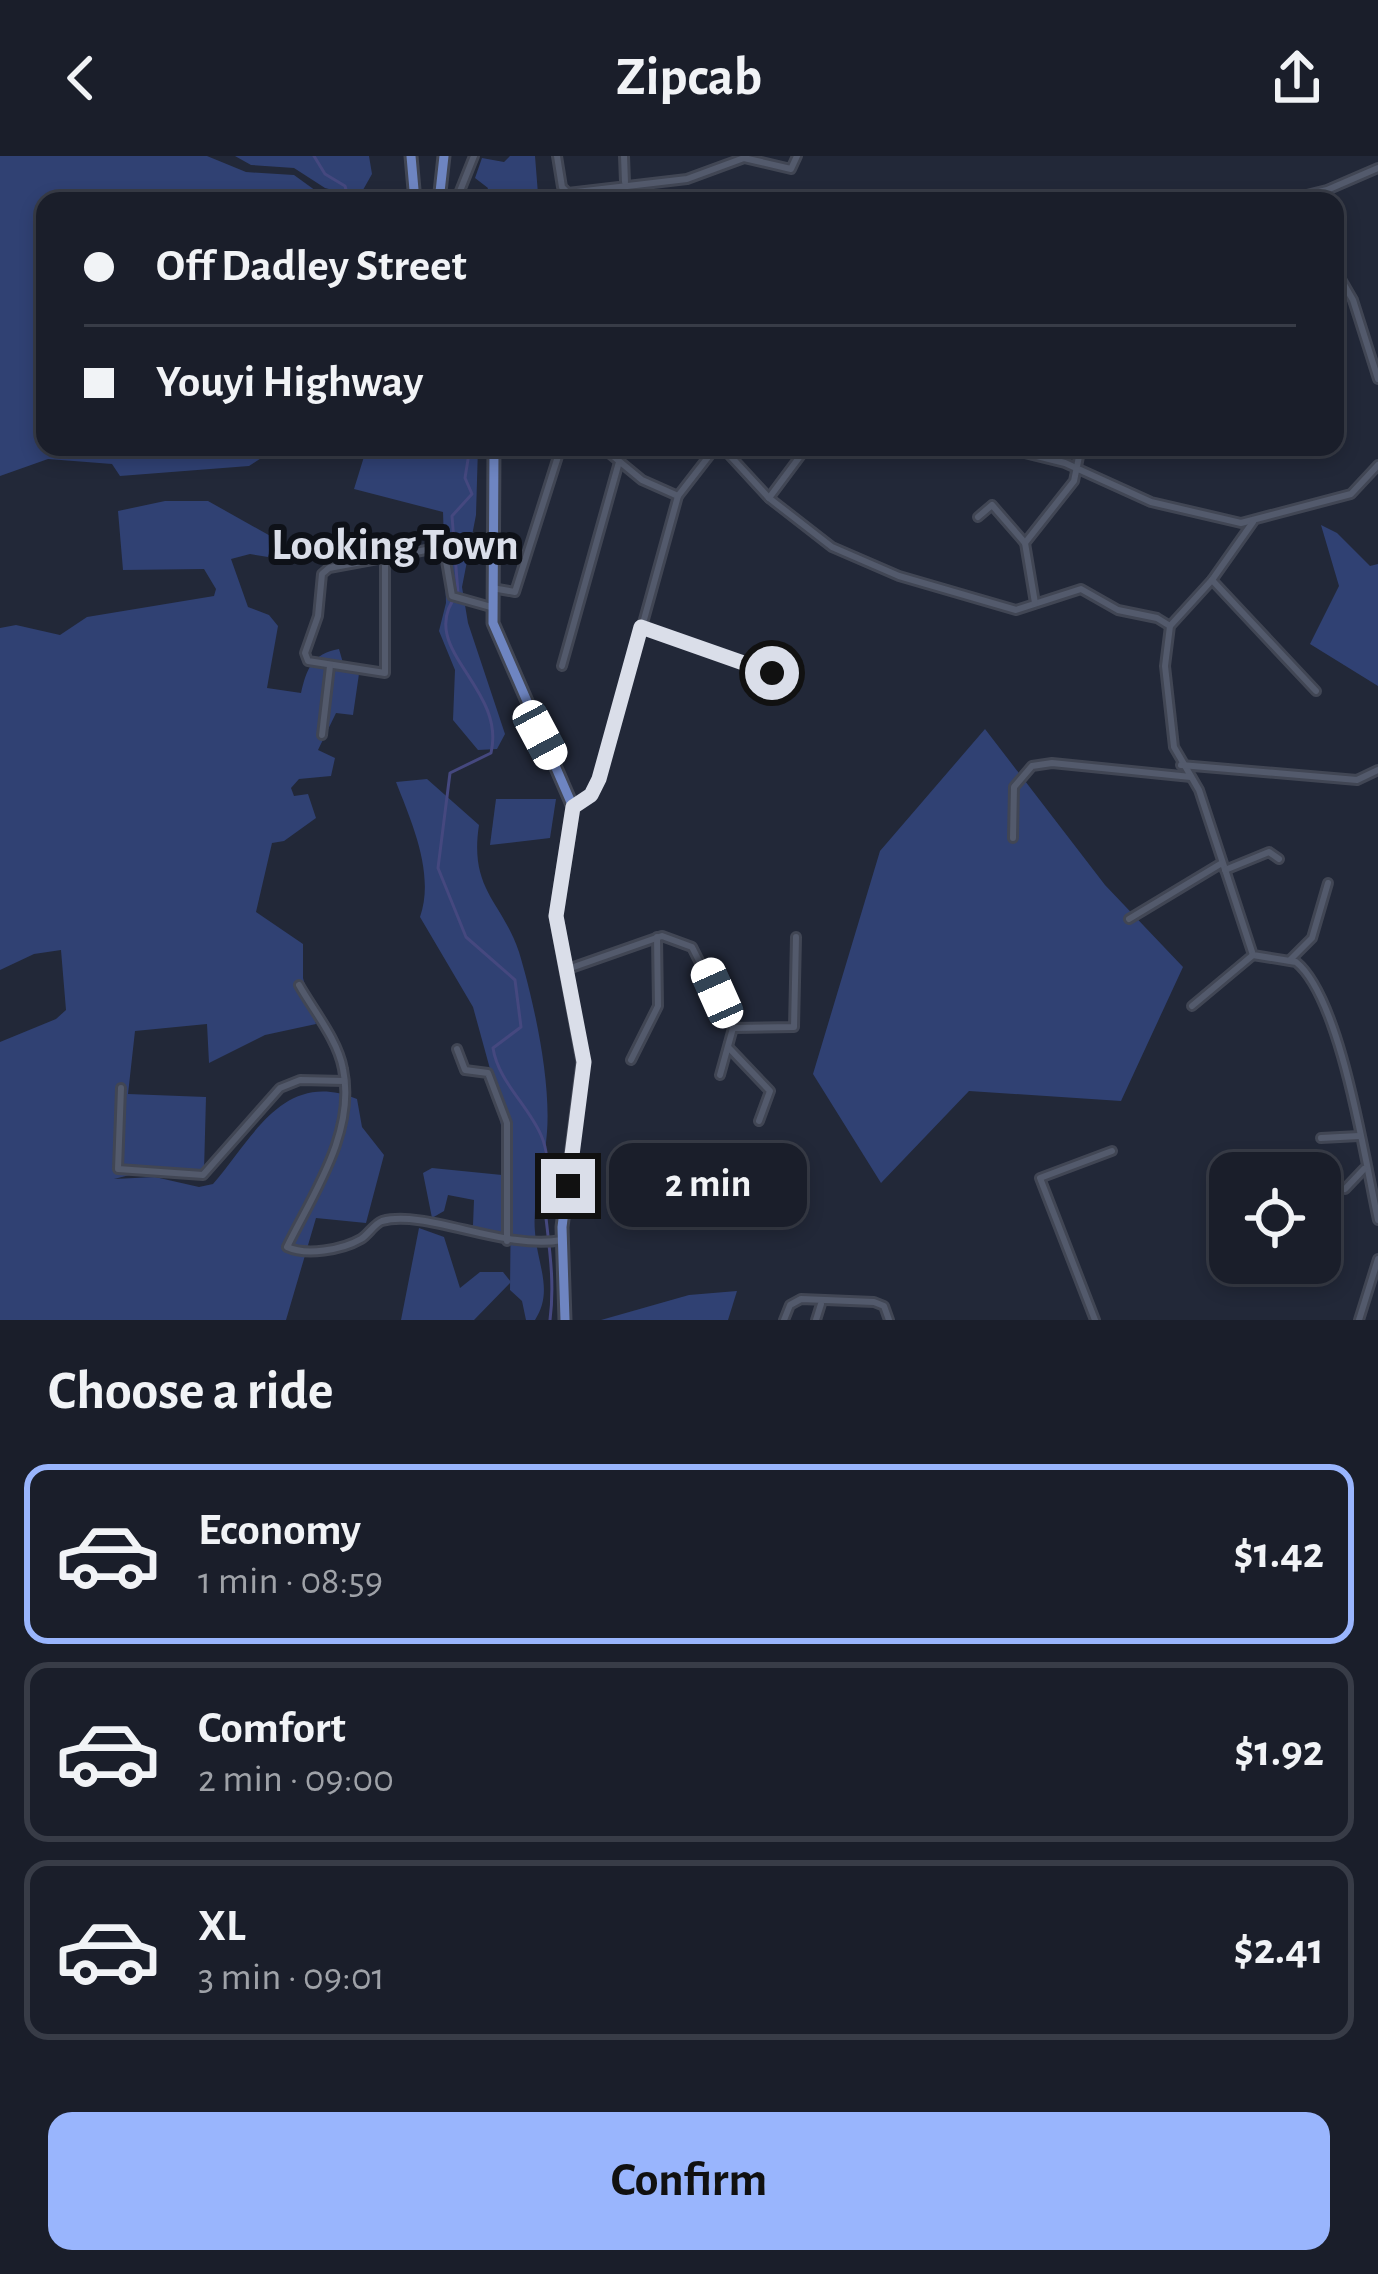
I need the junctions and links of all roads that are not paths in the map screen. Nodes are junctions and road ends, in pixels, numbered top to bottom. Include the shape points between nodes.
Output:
1 (411, 156) edge
2 (445, 156) edge
3 (473, 156) edge
4 (557, 156) edge
5 (625, 156) edge
6 (797, 156) edge
7 (1378, 168) edge
8 (625, 184) junction
9 (415, 192) edge
10 (440, 192) edge
11 (459, 192) edge
12 (1319, 192) edge
13 (1344, 282) edge
14 (1378, 379) edge
15 (494, 456) edge
16 (558, 456) edge
17 (612, 456) edge
18 (617, 456) edge
19 (711, 456) edge
20 (728, 456) edge
21 (800, 456) edge
22 (1032, 456) edge
23 (1080, 456) edge
24 (615, 459) junction
25 (1378, 465) edge
26 (1078, 469) junction
27 (678, 496) junction
28 (769, 498) junction
29 (978, 518) dead end
30 (1253, 522) junction
31 (1025, 543) junction
32 (385, 556) junction
33 (1212, 580) junction
34 (490, 588) junction
35 (1035, 603) junction
36 (491, 607) junction
37 (1170, 626) junction
38 (641, 627) junction
39 (784, 651) dead end
40 (330, 666) junction
41 (562, 666) dead end
42 (1316, 691) dead end
43 (322, 735) dead end
44 (1181, 765) junction
45 (1378, 770) edge
46 (1191, 778) junction
47 (573, 807) junction
48 (1012, 838) dead end
49 (1279, 860) dead end
50 (1223, 866) junction
51 (1328, 883) dead end
52 (1129, 919) dead end
53 (796, 937) dead end
54 (656, 938) junction
55 (1253, 955) junction
56 (1290, 960) junction
57 (564, 970) junction
58 (299, 985) dead end
59 (1192, 1006) dead end
60 (733, 1028) junction
61 (729, 1048) junction
62 (458, 1049) dead end
63 (631, 1060) dead end
64 (719, 1075) dead end
65 (344, 1081) junction
66 (121, 1088) dead end
67 (759, 1121) dead end
68 (1360, 1136) junction
69 (1321, 1138) dead end
70 (1112, 1151) dead end
71 (1364, 1169) junction
72 (1346, 1189) dead end
73 (1378, 1220) edge
74 (507, 1241) junction
75 (558, 1241) junction
76 (1378, 1259) edge
77 (821, 1304) junction
78 (566, 1320) edge
79 (784, 1320) edge
80 (815, 1320) edge
81 (889, 1320) edge
82 (1095, 1320) edge
83 (1359, 1320) edge

1 - 9 main road
2 - 10 main road
3 - 11 street
4 - 8 street via 565,192
5 - 8 street
6 - 8 street via 791,169 744,158 687,179
7 - 12 street
13 - 14 street
15 - 34 main road
16 - 34 street via 515,592
17 - 24 street
18 - 24 street
19 - 27 street
20 - 28 street
21 - 28 street
22 - 26 street
23 - 26 street
24 - 27 street
24 - 41 street
25 - 30 street via 1351,494
26 - 30 street via 1150,502
26 - 31 street
27 - 38 street
28 - 35 street via 832,547 899,576 1016,610
29 - 31 street via 992,505
30 - 33 street
31 - 35 street
32 - 36 street via 440,549 452,596
32 - 40 street via 385,674
32 - 40 street via 322,574 305,656
33 - 37 street
33 - 42 street
34 - 36 main road
35 - 37 street via 1081,589
36 - 47 main road via 503,654
37 - 44 street via 1165,666
38 - 39 street via 772,673
38 - 47 street via 599,779
40 - 43 street
44 - 45 street via 1323,779 1367,779
44 - 46 street
46 - 48 street via 1032,766 1014,787
46 - 50 street
47 - 57 main road via 556,916
49 - 50 street via 1269,852
50 - 52 street
50 - 55 street
51 - 56 street via 1312,938
53 - 60 street via 794,1027
54 - 57 street
54 - 60 street via 697,952
54 - 63 street via 658,1006
55 - 56 street
55 - 59 street
56 - 68 street via 1303,966 1322,998
57 - 75 main road via 584,1062
58 - 65 street
60 - 61 street
61 - 64 street
61 - 67 street via 770,1091
62 - 74 street via 464,1070 488,1073 506,1114
65 - 66 street via 280,1088 211,1169 194,1178 118,1169
65 - 74 street via 338,1140 287,1247 344,1245 385,1221
68 - 69 street
68 - 71 street
70 - 82 street via 1040,1178
71 - 72 street
71 - 73 street
74 - 75 street
75 - 78 main road
76 - 83 street
77 - 79 street via 794,1300
77 - 80 street
77 - 81 street via 874,1302

